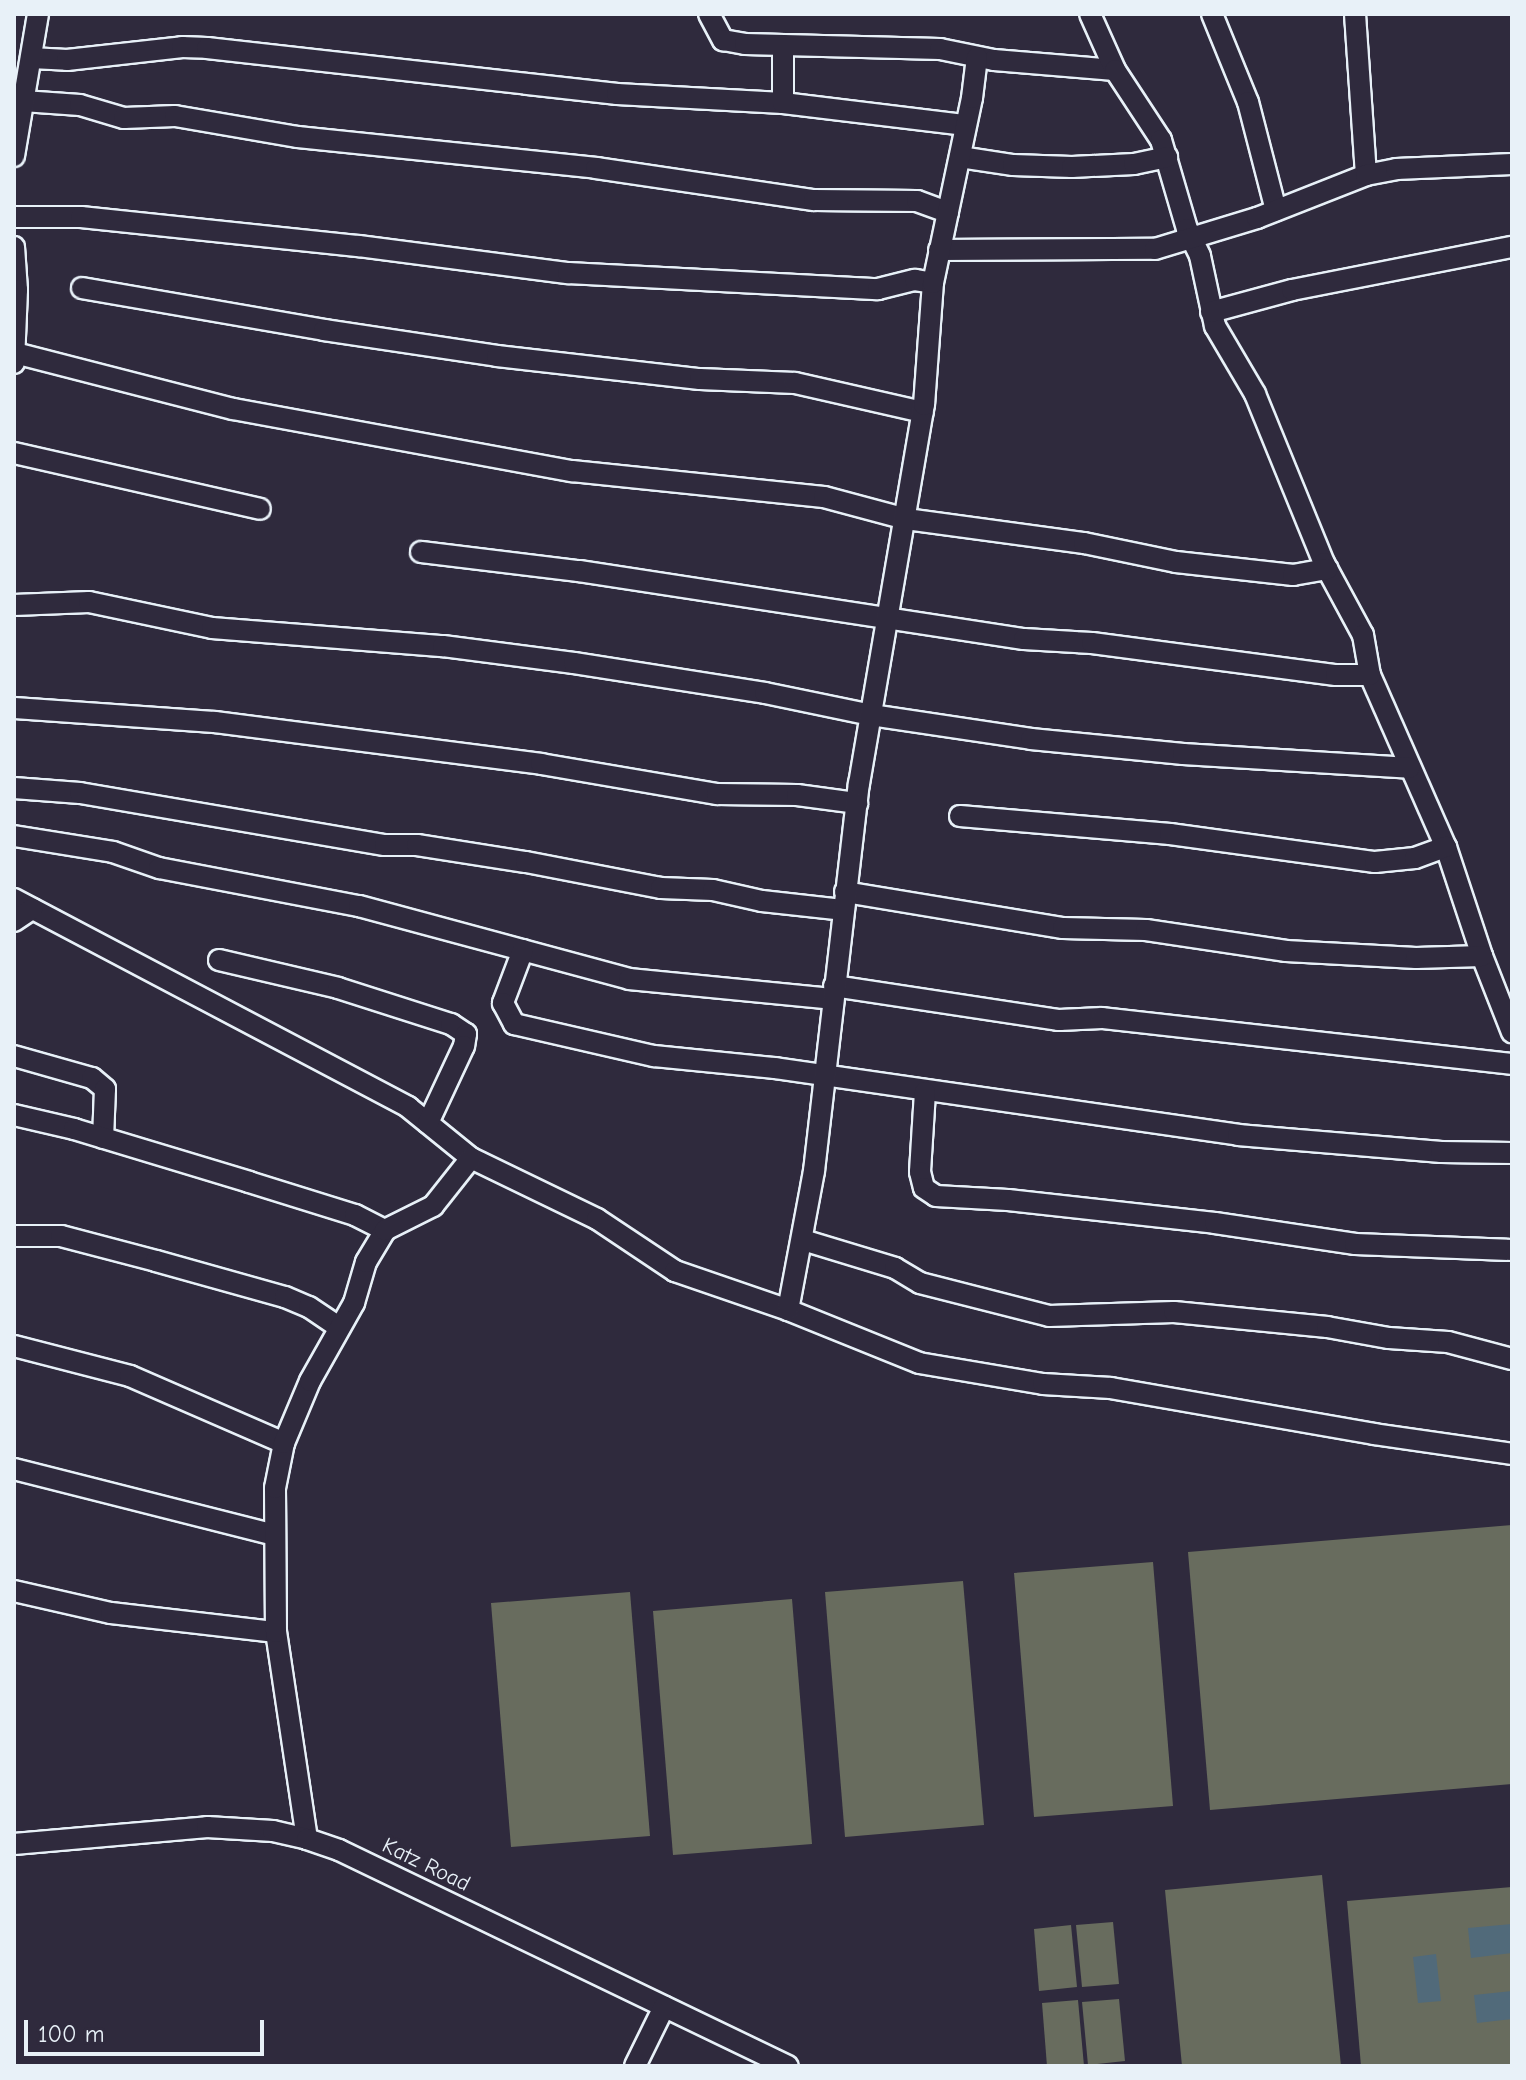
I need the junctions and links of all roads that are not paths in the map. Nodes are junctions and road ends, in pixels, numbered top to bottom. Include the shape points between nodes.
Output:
1 (38, 14) edge
2 (709, 14) edge
3 (1090, 14) edge
4 (1212, 14) edge
5 (1355, 14) edge
6 (783, 45) junction
7 (977, 57) junction
8 (31, 58) junction
9 (1115, 70) junction
10 (23, 101) junction
11 (783, 103) junction
12 (966, 125) junction
13 (14, 156) edge
14 (960, 157) junction
15 (1167, 157) junction
16 (1512, 164) edge
17 (1366, 175) junction
18 (1276, 210) junction
19 (948, 212) junction
20 (14, 217) edge
21 (1192, 239) junction
22 (14, 247) edge
23 (1512, 247) edge
24 (939, 250) junction
25 (933, 283) junction
26 (82, 288) dead end
27 (1211, 312) junction
28 (15, 353) edge
29 (14, 366) edge
30 (923, 412) junction
31 (14, 453) edge
32 (260, 509) dead end
33 (906, 519) junction
34 (421, 552) dead end
35 (1327, 569) junction
36 (14, 605) edge
37 (889, 621) junction
38 (1370, 675) junction
39 (14, 708) edge
40 (871, 715) junction
41 (1410, 768) junction
42 (14, 788) edge
43 (857, 803) junction
44 (960, 816) dead end
45 (14, 836) edge
46 (1446, 847) junction
47 (844, 901) junction
48 (23, 904) edge
49 (14, 921) edge
50 (523, 950) junction
51 (1482, 956) junction
52 (219, 960) dead end
53 (833, 993) junction
54 (1512, 1032) edge
55 (14, 1056) edge
56 (1512, 1064) edge
57 (824, 1077) junction
58 (925, 1092) junction
59 (14, 1115) edge
60 (428, 1123) junction
61 (103, 1138) junction
62 (1512, 1153) edge
63 (471, 1158) junction
64 (385, 1230) junction
65 (14, 1236) edge
66 (803, 1240) junction
67 (1512, 1250) edge
68 (788, 1310) junction
69 (339, 1327) junction
70 (14, 1346) edge
71 (1512, 1359) edge
72 (284, 1443) junction
73 (1512, 1454) edge
74 (14, 1469) edge
75 (274, 1535) junction
76 (14, 1591) edge
77 (276, 1632) junction
78 (307, 1839) junction
79 (14, 1844) edge
80 (664, 2007) junction
81 (635, 2066) edge
82 (788, 2066) edge

1 - 8 street
2 - 6 street via 723,40
3 - 9 street
4 - 18 street via 1248,102
5 - 17 street
6 - 7 street via 940,49
6 - 11 street
7 - 9 street
7 - 12 street
8 - 10 street
8 - 11 street via 67,60 194,48 617,94
9 - 15 street
10 - 13 street
10 - 19 street via 80,105 124,118 175,116 298,137 596,168 814,200 917,201
11 - 12 street
12 - 14 street
14 - 15 street via 1072,167
14 - 19 street
15 - 21 street
16 - 17 street
17 - 18 street
18 - 21 street
19 - 24 street
20 - 25 street via 81,217 568,273 878,289 915,280
21 - 24 street via 1155,249
21 - 27 street
22 - 28 street
23 - 27 street via 1292,290
24 - 25 street
25 - 30 street
26 - 30 street via 497,356 700,379 795,383
27 - 35 street via 1255,394
28 - 29 street
28 - 33 street via 233,409 572,471 824,497
30 - 33 street
31 - 32 street
33 - 35 street via 1084,543 1176,562 1293,575
33 - 37 street
34 - 37 street via 579,571
35 - 38 street via 1363,635
36 - 40 street via 89,602 212,628 443,646 750,691
37 - 38 street
37 - 40 street
38 - 41 street
39 - 43 street via 215,722 541,764 717,794 797,795
40 - 41 street via 1183,754
40 - 43 street
41 - 46 street
42 - 47 street via 80,793 385,845 417,845 661,888 713,890 762,901
43 - 47 street
44 - 46 street via 1170,834 1375,862 1415,858
45 - 50 street via 113,852 159,868 359,906
46 - 51 street
47 - 51 street via 1063,928 1146,930 1286,951
47 - 53 street
48 - 49 street
48 - 60 street via 408,1107
50 - 53 street via 629,979
50 - 57 street via 503,1003 514,1024 654,1056
51 - 54 street
52 - 60 street via 338,988 451,1024 466,1034
53 - 56 street
53 - 57 street
55 - 61 street via 92,1078 105,1089
57 - 58 street
57 - 66 street
58 - 62 street via 1238,1135
58 - 67 street via 920,1172 924,1188 936,1196 1215,1223 1355,1244
59 - 61 street
60 - 63 street
61 - 64 street via 355,1215
63 - 64 street via 433,1206
63 - 68 street via 597,1219 675,1271
64 - 69 street
65 - 69 street via 61,1236 228,1281 309,1307
66 - 68 street
66 - 71 street via 895,1268 920,1283 1049,1316 1174,1312 1448,1342
68 - 73 street via 949,1370 1111,1388
69 - 72 street
70 - 72 street via 130,1376
72 - 75 street via 275,1488
74 - 75 street
75 - 77 street
76 - 77 street via 111,1613
77 - 78 street
78 - 79 street, Katz Road via 207,1827
78 - 80 street, Katz Road
80 - 81 street
80 - 82 street, Katz Road

